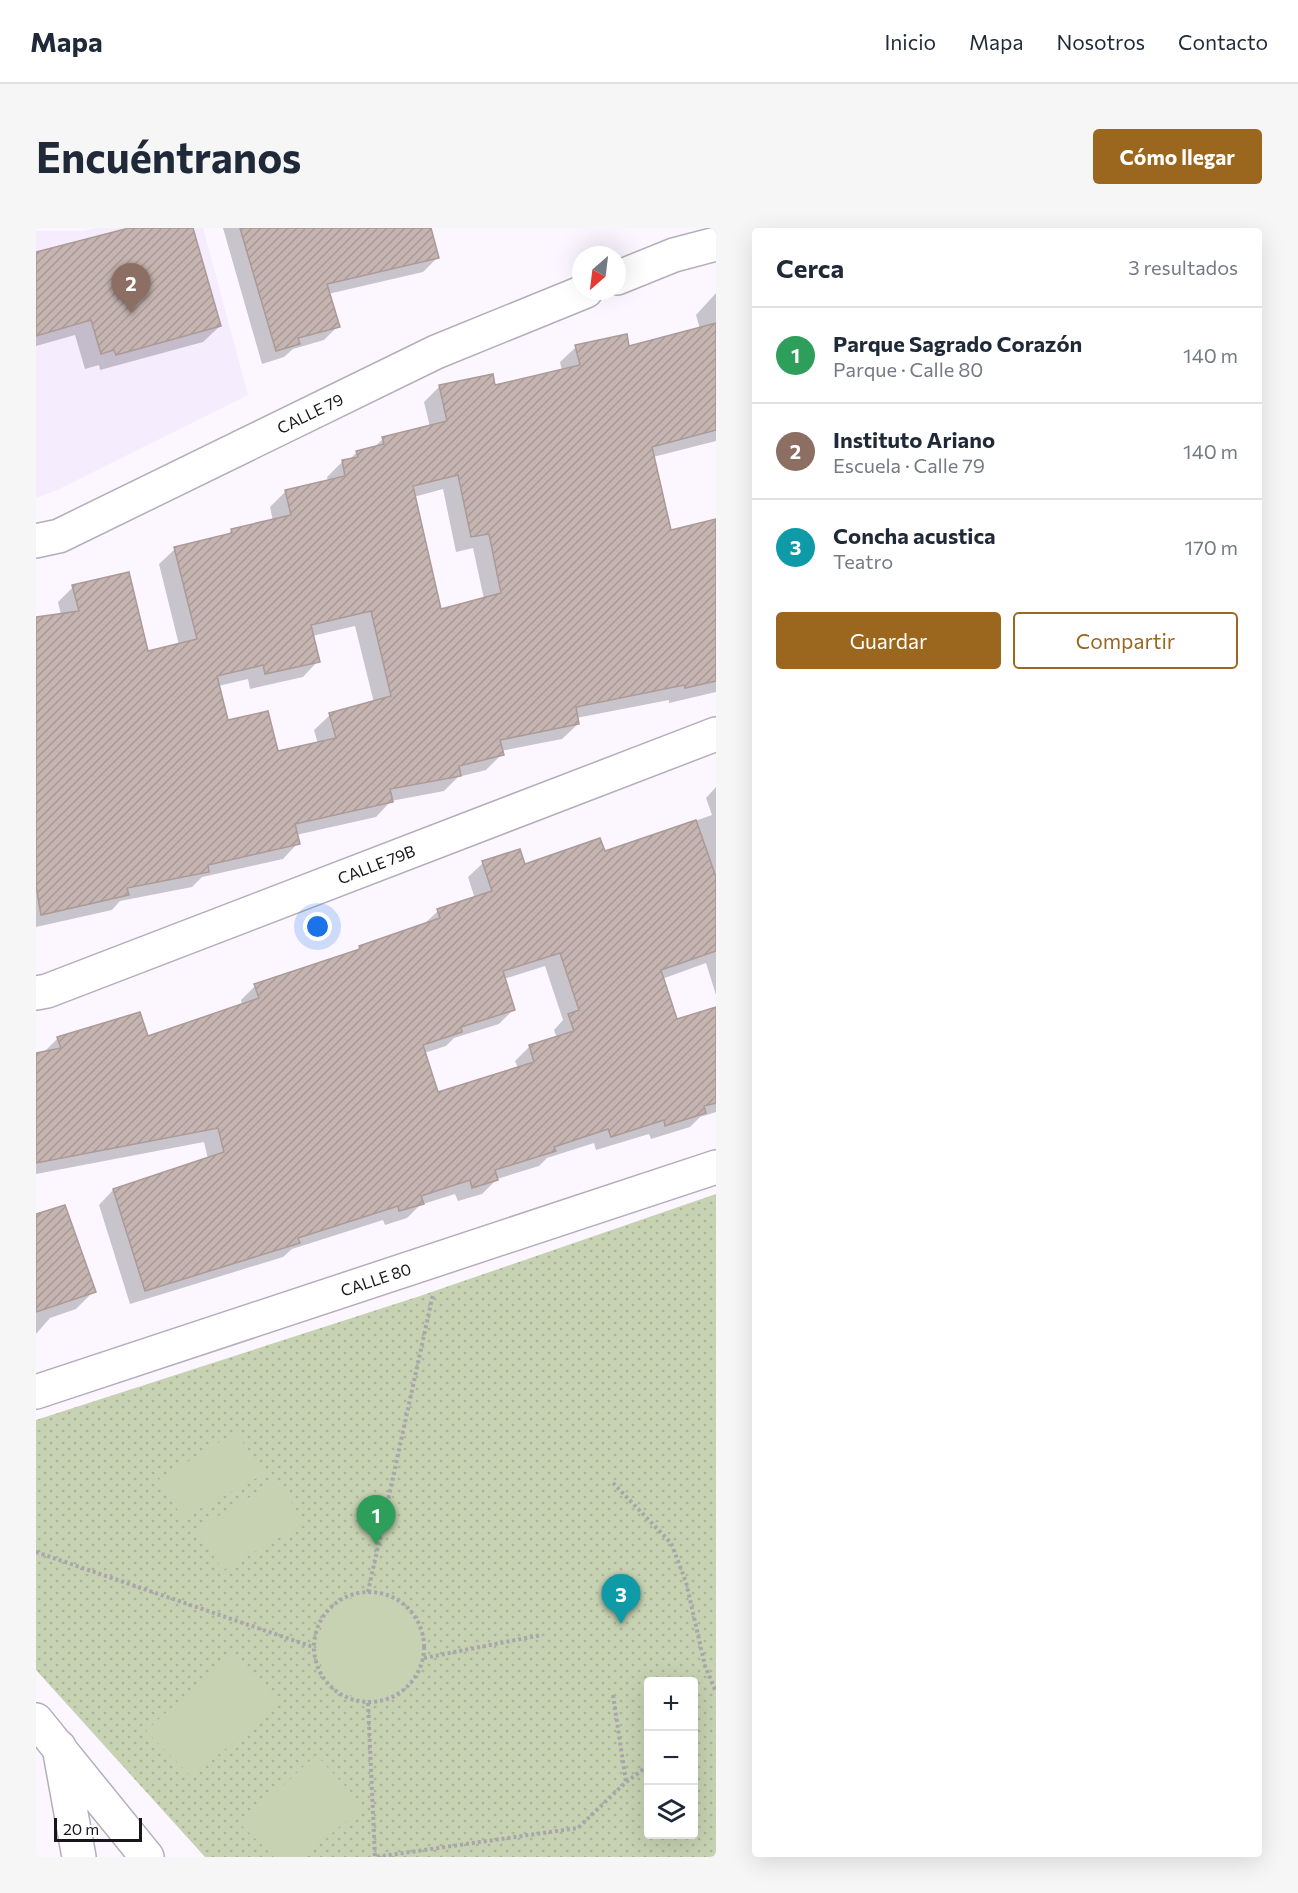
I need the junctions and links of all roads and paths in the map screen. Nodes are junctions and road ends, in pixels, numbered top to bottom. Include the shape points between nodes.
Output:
1 (716, 244) edge
2 (626, 274) edge
3 (572, 297) edge
4 (36, 541) edge
5 (716, 734) edge
6 (36, 993) edge
7 (716, 1167) edge
8 (441, 1258) junction
9 (36, 1392) edge
10 (613, 1483) dead end
11 (36, 1551) edge
12 (368, 1592) junction
13 (541, 1635) dead end
14 (313, 1647) junction
15 (423, 1658) junction
16 (716, 1692) edge
17 (613, 1695) dead end
18 (368, 1703) junction
19 (36, 1720) edge
20 (59, 1747) junction
21 (644, 1769) edge
22 (626, 1782) junction
23 (79, 1857) edge
24 (147, 1857) edge
25 (375, 1857) edge

1 - 2 street via 674,255
3 - 4 street, CALLE 79 via 435,352 59,536
5 - 6 street, CALLE 79B
7 - 8 street, CALLE 80
8 - 9 street, CALLE 80
8 - 12 path
10 - 16 path via 671,1543 686,1582 705,1666
11 - 14 path
12 - 14 path via 351,1594 336,1602 324,1614
12 - 15 path via 384,1594 412,1612 422,1634
13 - 15 path
14 - 18 path via 324,1680 351,1700
15 - 18 path via 417,1676 404,1690 388,1700
17 - 22 path
18 - 25 path
19 - 20 street
20 - 23 street
20 - 24 street
21 - 22 path
22 - 25 path via 578,1828

